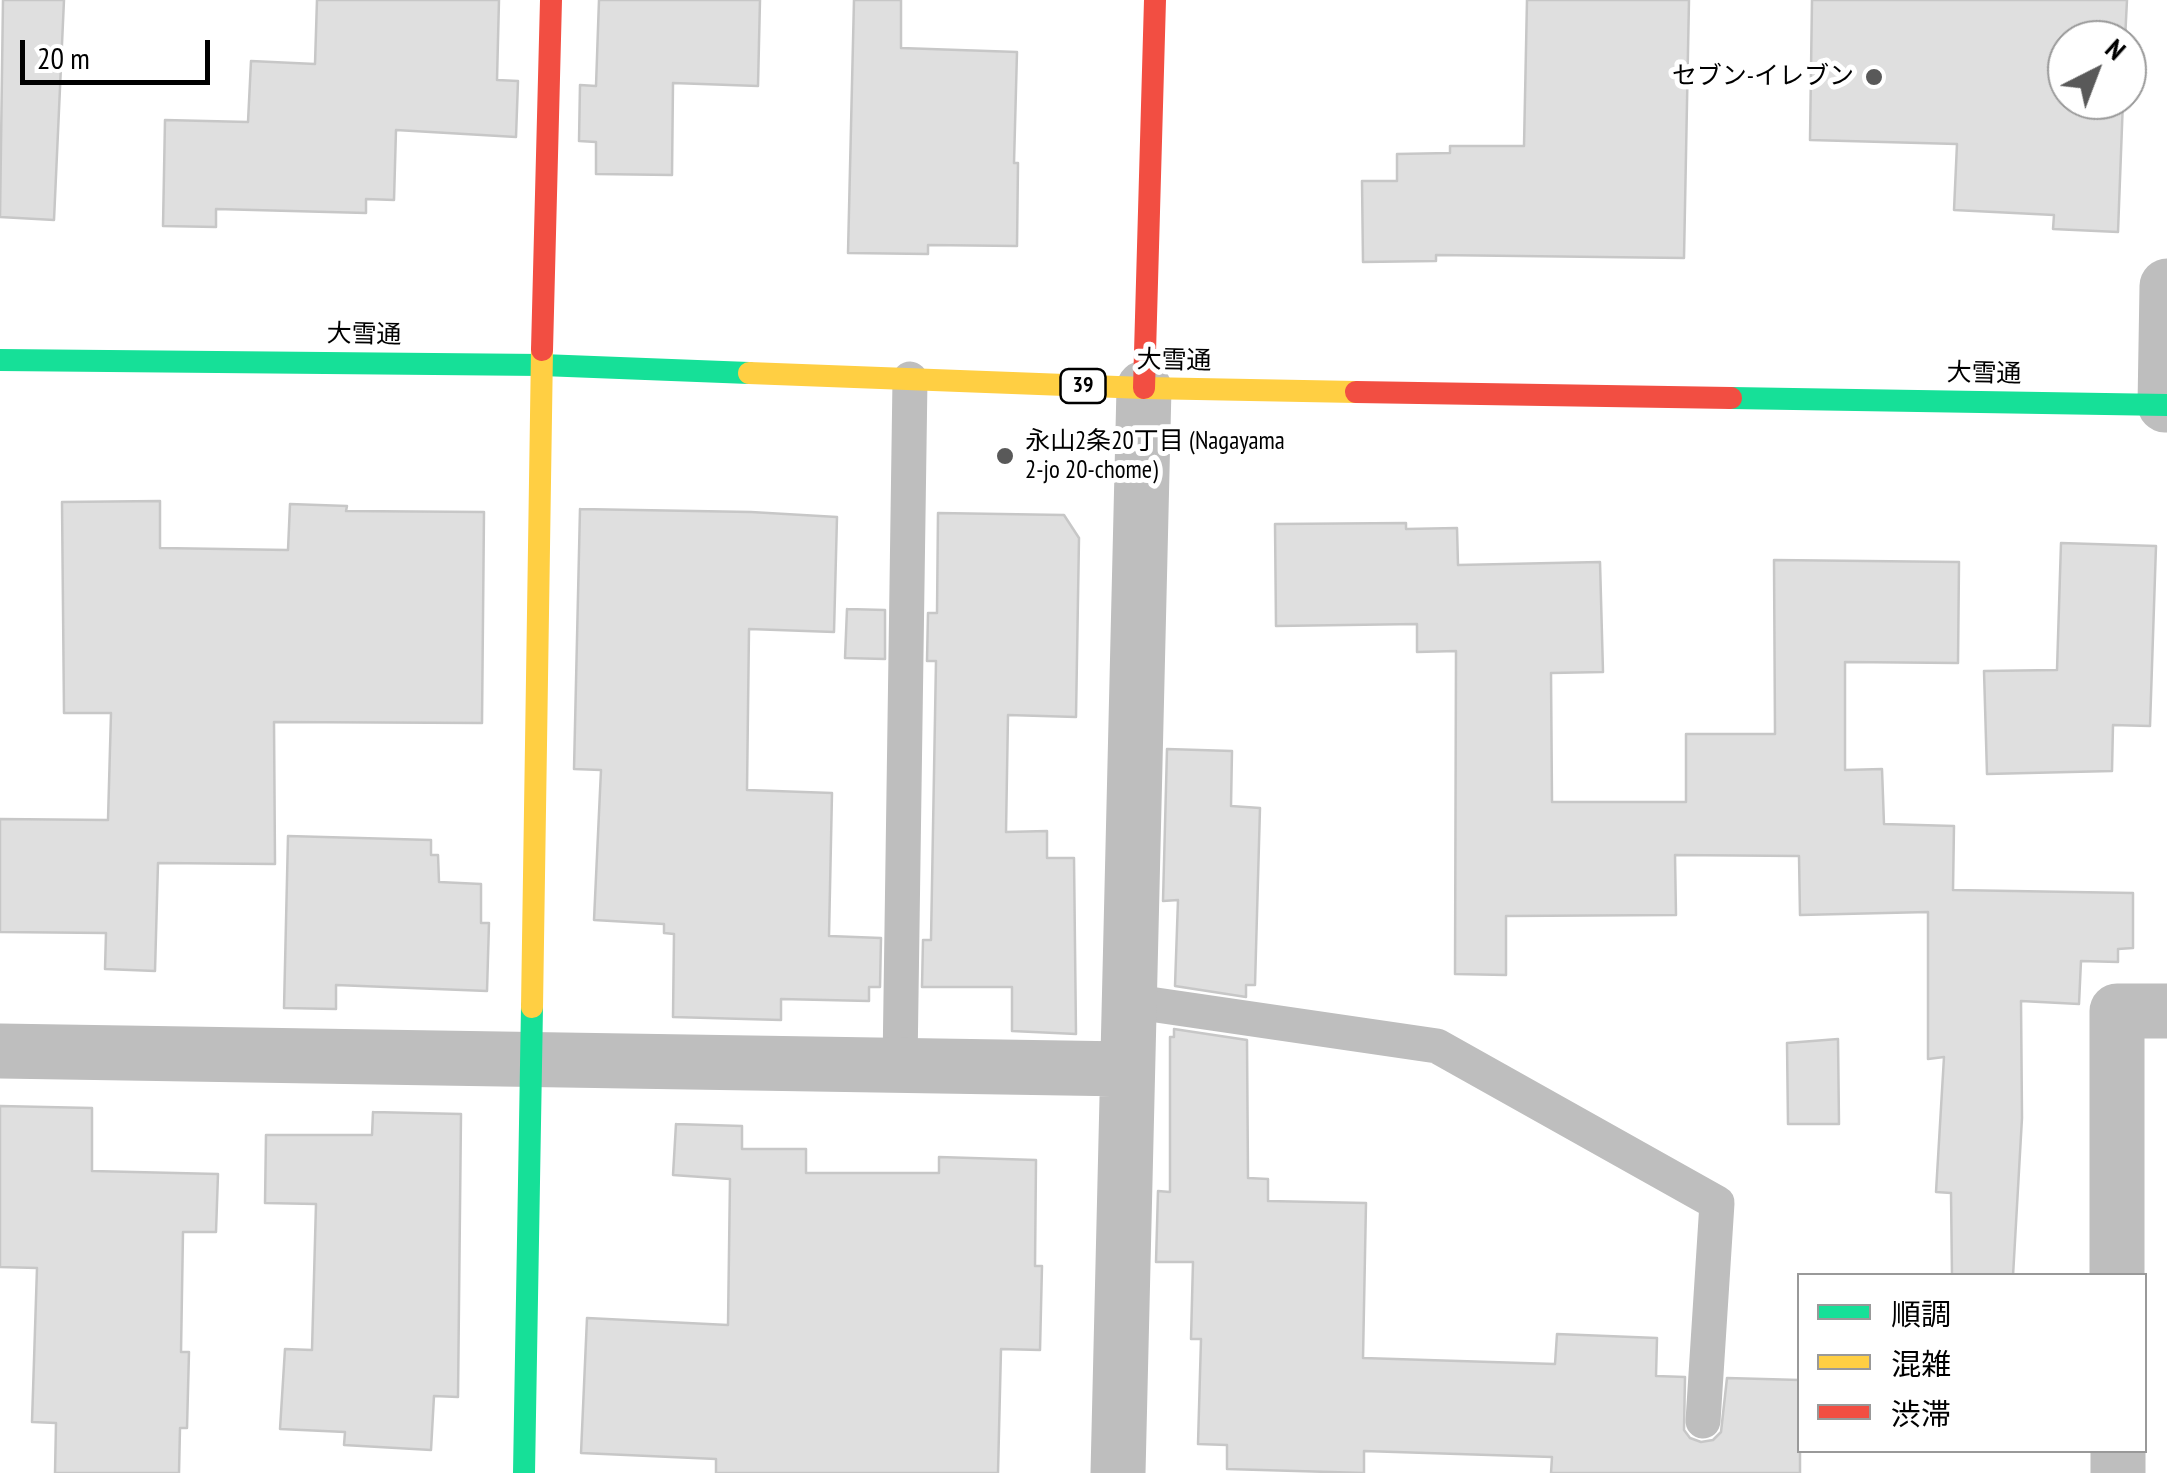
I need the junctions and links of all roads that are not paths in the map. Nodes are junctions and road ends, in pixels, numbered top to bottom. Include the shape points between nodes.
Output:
1 (551, 0) edge
2 (1155, 0) edge
3 (2167, 286) edge
4 (0, 360) edge
5 (542, 364) junction
6 (910, 379) junction
7 (1144, 388) junction
8 (2166, 405) edge
9 (1129, 1001) junction
10 (2167, 1011) edge
11 (0, 1051) edge
12 (532, 1060) junction
13 (900, 1066) junction
14 (1127, 1068) junction
15 (2118, 1273) edge
16 (1702, 1421) dead end
17 (524, 1473) edge
18 (1118, 1473) edge

1 - 5 main road
2 - 7 main road
3 - 8 street
4 - 5 main road, 大雪通 / 39
5 - 6 main road, 大雪通 / 39
5 - 12 main road
6 - 7 main road, 大雪通 / 39
6 - 13 lane
7 - 8 main road, 大雪通 / 39
7 - 9 street
9 - 14 street
9 - 16 lane via 1437,1046 1716,1202
10 - 15 street via 2117,1011
11 - 12 street
12 - 13 street
12 - 17 main road
13 - 14 street
14 - 18 street

